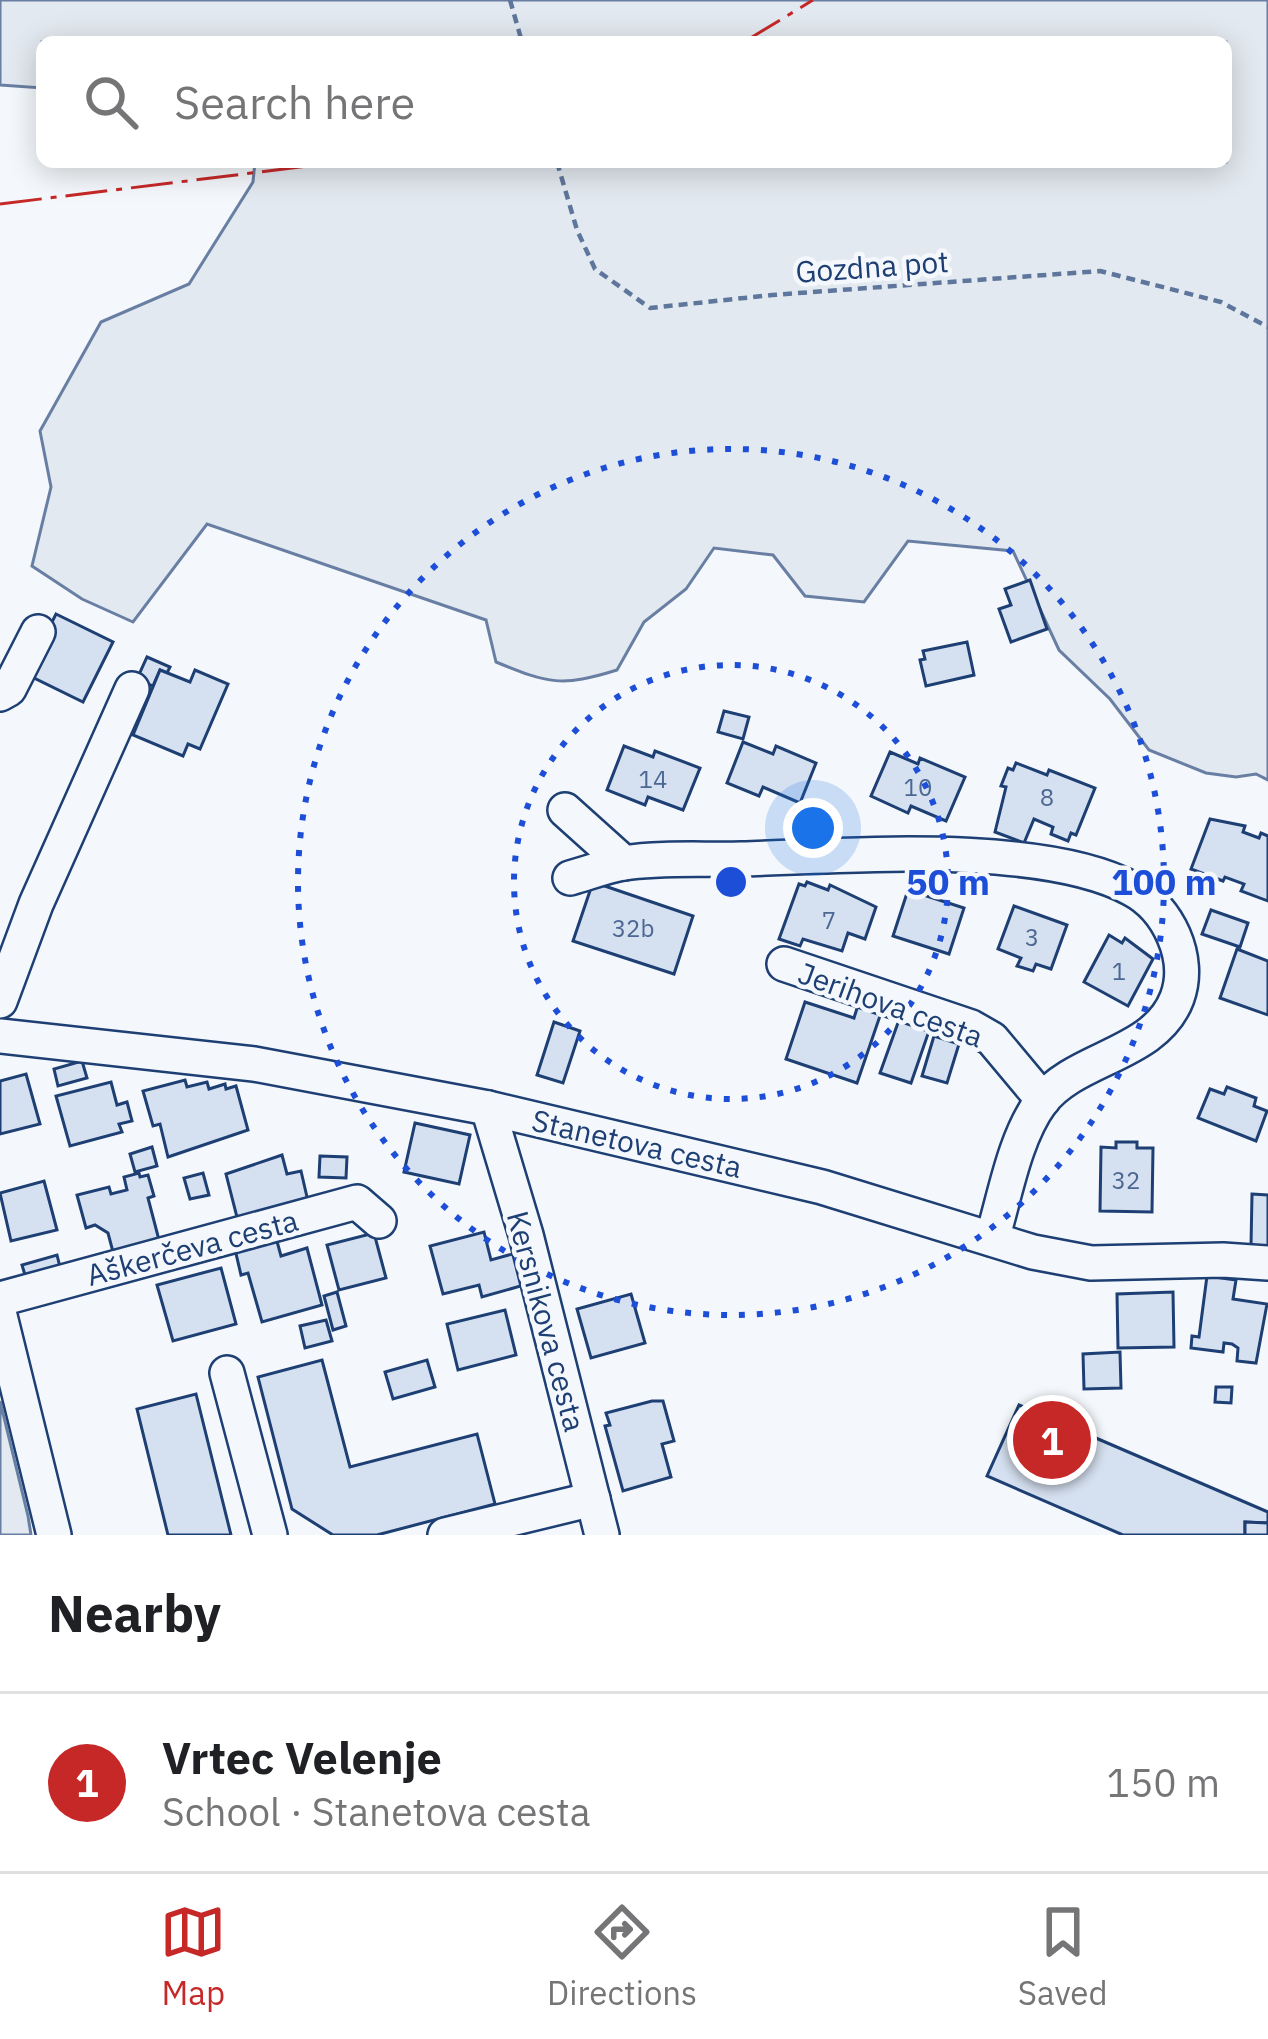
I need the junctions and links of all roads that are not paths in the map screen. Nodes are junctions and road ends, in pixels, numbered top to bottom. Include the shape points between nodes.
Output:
1 (38, 632) dead end
2 (132, 689) dead end
3 (0, 694) edge
4 (565, 810) dead end
5 (624, 863) junction
6 (570, 878) dead end
7 (784, 964) dead end
8 (0, 1001) edge
9 (0, 1036) edge
10 (1043, 1100) junction
11 (488, 1108) junction
12 (379, 1220) dead end
13 (992, 1239) junction
14 (1268, 1263) edge
15 (0, 1299) edge
16 (0, 1316) edge
17 (227, 1373) dead end
18 (593, 1499) junction
19 (54, 1535) edge
20 (270, 1535) edge
21 (445, 1535) edge
22 (602, 1535) edge

1 - 3 street
2 - 8 street
4 - 5 street
5 - 6 street
5 - 10 street via 982,858 1078,869 1132,889 1159,909 1172,933 1178,995 1142,1038
7 - 10 street, Jerihova cesta via 971,1027 992,1039
9 - 11 street, Stanetova cesta via 254,1064
10 - 13 street
11 - 13 street, Stanetova cesta via 822,1187
11 - 18 street, Kersnikova cesta
12 - 15 street, Aškerčeva cesta via 357,1202
13 - 14 street, Stanetova cesta via 1091,1263
16 - 19 street
17 - 20 street
18 - 21 street
18 - 22 street, Kersnikova cesta

